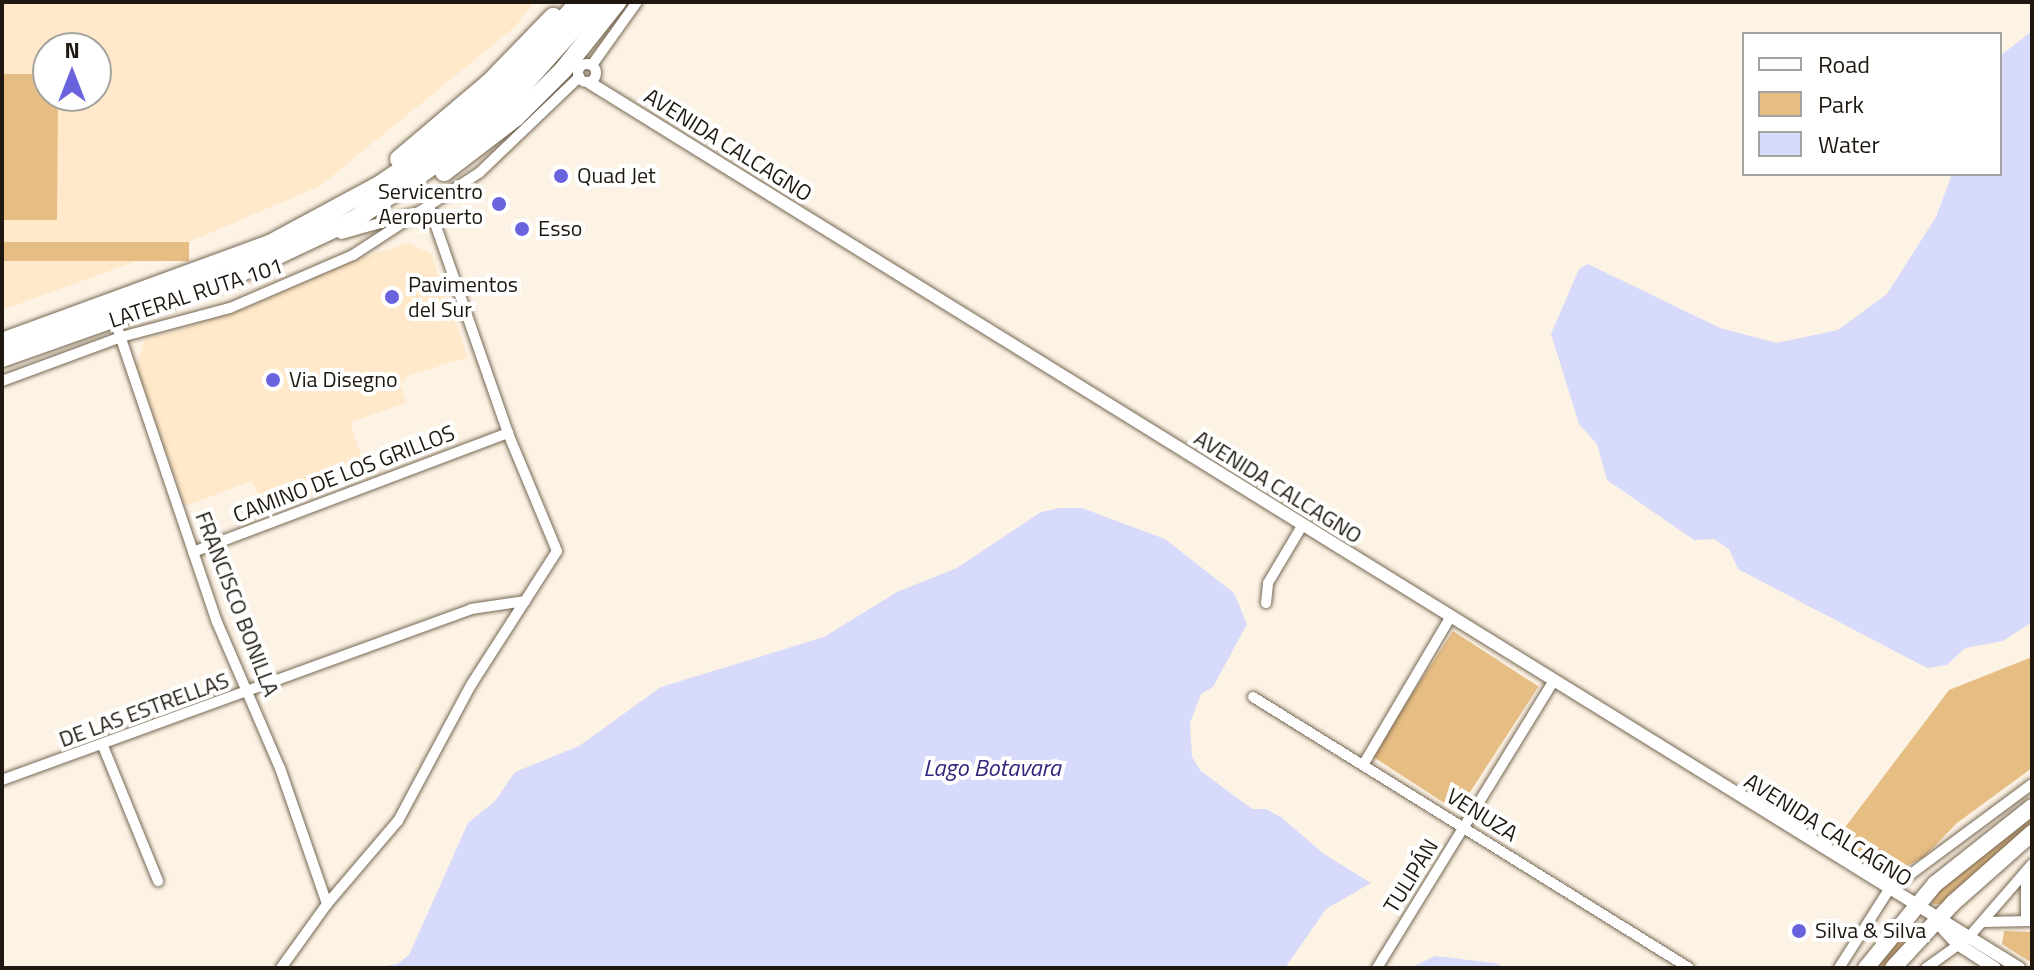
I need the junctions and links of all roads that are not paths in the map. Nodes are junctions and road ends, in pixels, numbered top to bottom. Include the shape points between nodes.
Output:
1 (564, 2) edge
2 (579, 2) edge
3 (597, 2) edge
4 (617, 2) edge
5 (637, 2) edge
6 (591, 78) junction
7 (363, 195) junction
8 (430, 209) junction
9 (341, 234) junction
10 (319, 238) junction
11 (114, 318) junction
12 (121, 337) junction
13 (2, 342) edge
14 (2, 358) edge
15 (2, 381) edge
16 (508, 433) junction
17 (1302, 526) junction
18 (193, 552) junction
19 (525, 601) junction
20 (1266, 603) dead end
21 (1450, 618) junction
22 (1553, 682) junction
23 (249, 693) junction
24 (1253, 697) dead end
25 (103, 746) junction
26 (1363, 765) junction
27 (2, 780) edge
28 (2032, 784) edge
29 (2032, 807) edge
30 (1464, 828) junction
31 (2032, 833) edge
32 (2029, 868) edge
33 (158, 881) dead end
34 (1888, 891) junction
35 (327, 904) junction
36 (1913, 907) junction
37 (1935, 920) junction
38 (2029, 921) edge
39 (1984, 922) junction
40 (1962, 940) junction
41 (281, 968) edge
42 (1377, 968) edge
43 (1689, 968) edge
44 (1839, 968) edge
45 (1866, 968) edge
46 (1893, 968) edge
47 (1926, 968) edge
48 (1995, 968) edge
49 (2019, 968) edge

1 - 7 highway via 490,82 373,179
2 - 7 highway via 526,66 470,118
3 - 10 highway via 500,111 409,184
4 - 9 highway via 563,70 516,117 448,169
5 - 6 street, LATERAL RUTA 101
6 - 8 street, LATERAL RUTA 101
6 - 17 street, AVENIDA CALCAGNO
7 - 13 highway via 270,244
8 - 9 street
8 - 12 street, LATERAL RUTA 101 via 353,255 268,293
8 - 16 street
9 - 10 highway
10 - 11 highway via 233,276
11 - 12 street, FRANCISCO BONILLA
11 - 14 highway
12 - 15 street, LATERAL RUTA 101
12 - 18 street, FRANCISCO BONILLA
16 - 18 street, CAMINO DE LOS GRILLOS
16 - 19 street via 557,551
17 - 20 street via 1268,583
17 - 21 street, AVENIDA CALCAGNO
18 - 23 street, FRANCISCO BONILLA
19 - 23 street, DE LAS ESTRELLAS via 471,609
19 - 35 street via 471,685 398,821
21 - 22 street, AVENIDA CALCAGNO
21 - 26 street
22 - 30 street, TULIPÁN
22 - 34 street, AVENIDA CALCAGNO
23 - 25 street, DE LAS ESTRELLAS
23 - 35 street, FRANCISCO BONILLA
24 - 26 street, VENUZA
25 - 27 street, DE LAS ESTRELLAS
25 - 33 street
26 - 30 street, VENUZA
28 - 34 street
29 - 36 main road
30 - 42 street, TULIPÁN
30 - 43 street, VENUZA
31 - 37 main road
32 - 38 street
32 - 39 street
34 - 36 street, AVENIDA CALCAGNO
34 - 44 street
35 - 41 street
36 - 37 street, AVENIDA CALCAGNO
36 - 45 main road
37 - 40 street, AVENIDA CALCAGNO
37 - 46 main road
38 - 39 street
39 - 40 street
40 - 47 street
40 - 48 street, AVENIDA CALCAGNO
40 - 49 street, AVENIDA CALCAGNO

